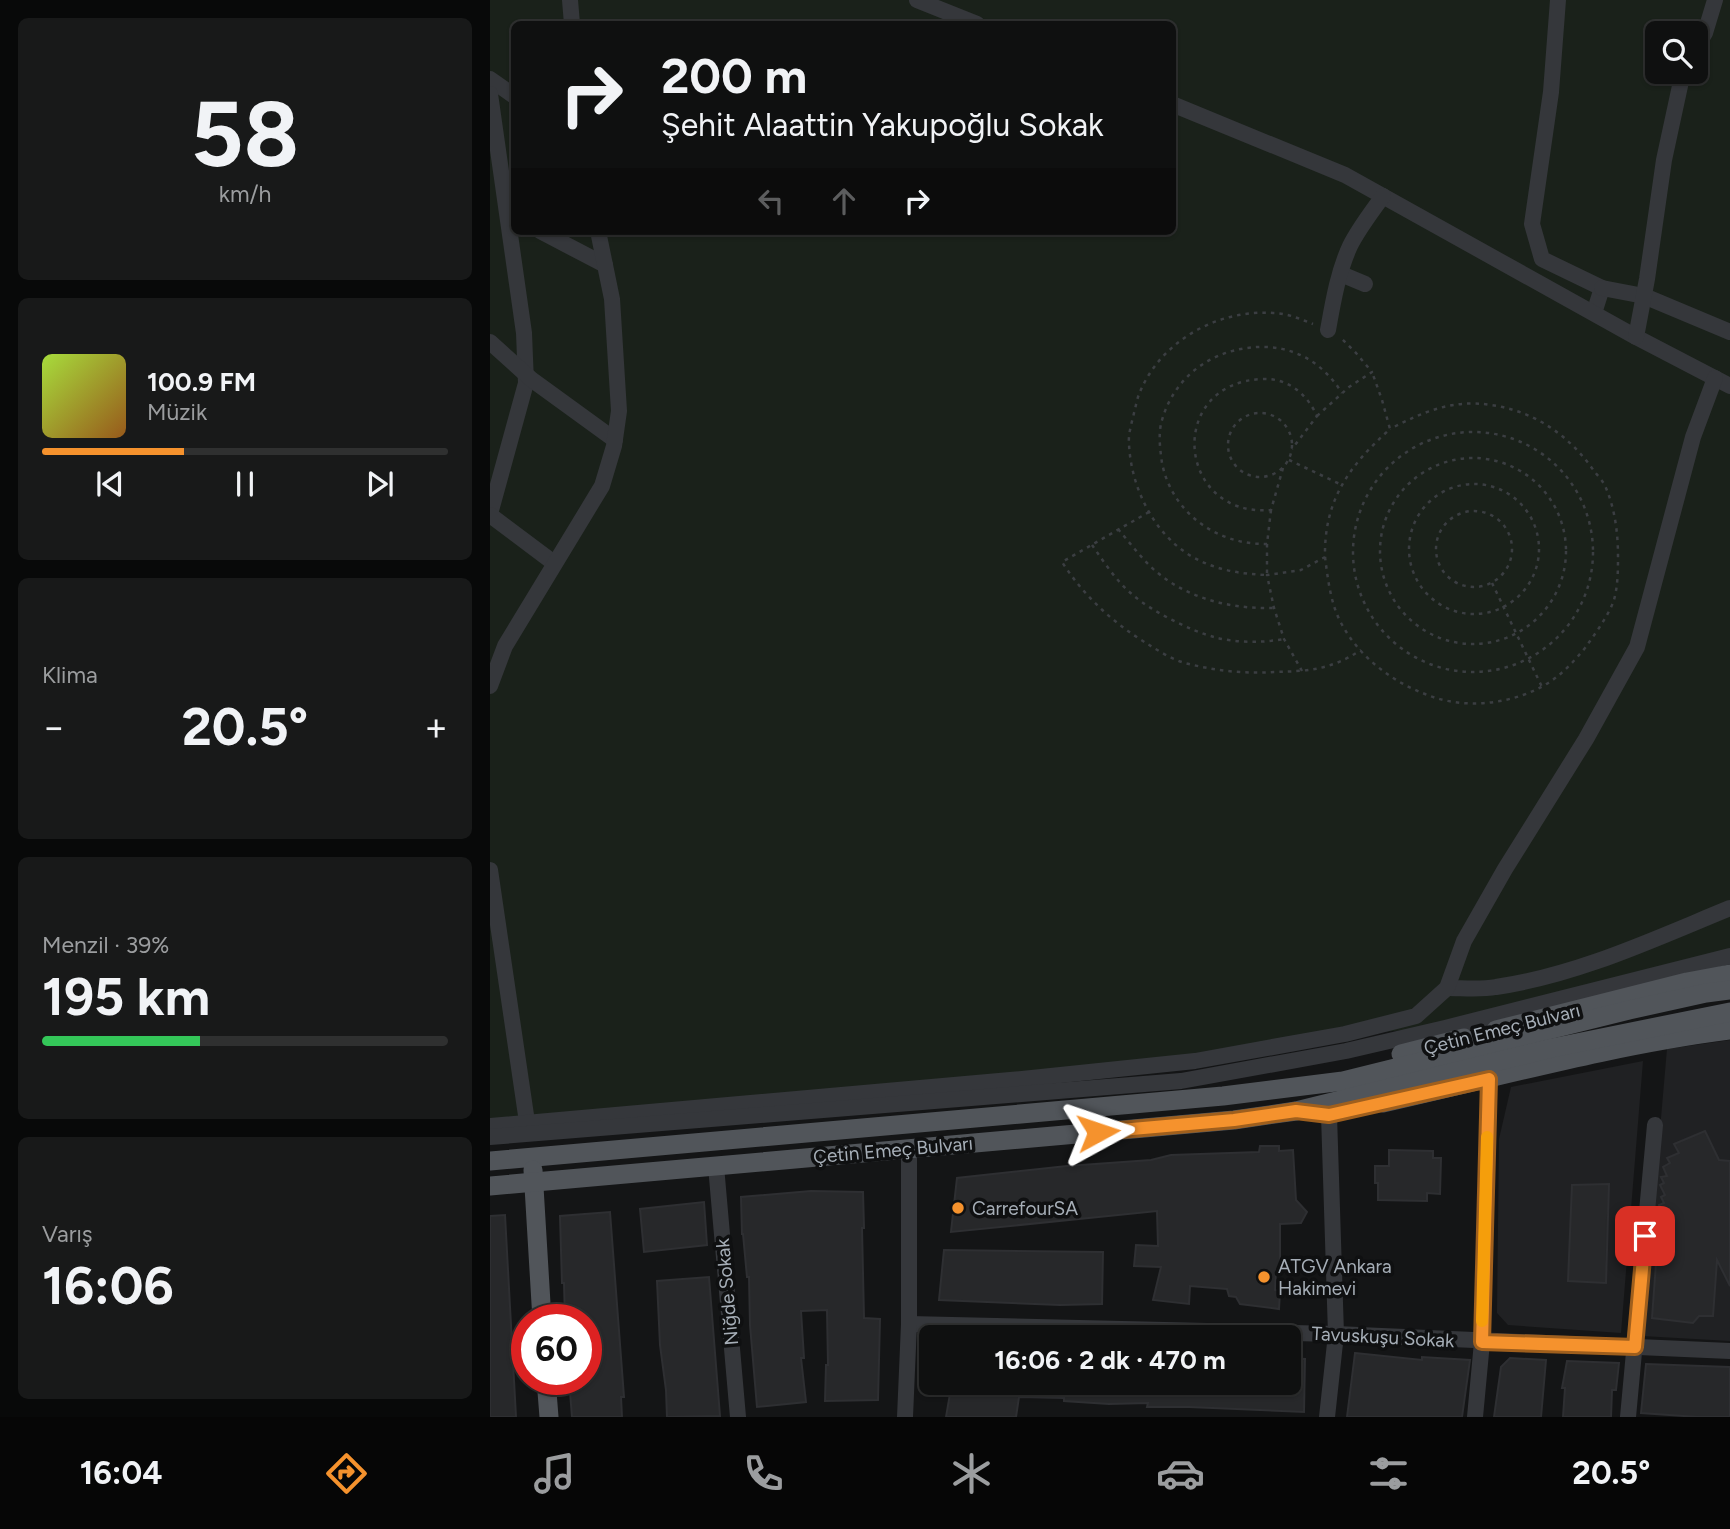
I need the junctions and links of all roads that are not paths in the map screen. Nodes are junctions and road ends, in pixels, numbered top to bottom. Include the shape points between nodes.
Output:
1 (570, 0) edge
2 (917, 0) edge
3 (1558, 0) edge
4 (1715, 0) edge
5 (572, 21) edge
6 (970, 21) edge
7 (1708, 23) edge
8 (490, 79) edge
9 (1680, 84) edge
10 (490, 94) edge
11 (511, 94) edge
12 (1176, 106) edge
13 (490, 189) edge
14 (1383, 196) junction
15 (511, 213) edge
16 (513, 235) edge
17 (548, 235) edge
18 (599, 235) edge
19 (605, 265) junction
20 (1341, 274) junction
21 (1365, 284) dead end
22 (1602, 288) junction
23 (1644, 296) junction
24 (1594, 313) junction
25 (1333, 324) road end
26 (1730, 332) edge
27 (1636, 337) junction
28 (490, 342) edge
29 (525, 373) junction
30 (1723, 382) edge
31 (615, 440) junction
32 (490, 515) edge
33 (554, 563) junction
34 (490, 686) edge
35 (490, 870) edge
36 (1730, 908) edge
37 (1730, 956) edge
38 (1730, 974) edge
39 (1447, 988) junction
40 (1730, 990) edge
41 (1730, 1012) edge
42 (1730, 1030) edge
43 (1489, 1079) junction
44 (1276, 1090) junction
45 (1296, 1111) junction
46 (1329, 1115) junction
47 (527, 1122) junction
48 (1656, 1125) dead end
49 (490, 1126) edge
50 (490, 1137) edge
51 (909, 1149) junction
52 (532, 1157) junction
53 (490, 1161) edge
54 (716, 1166) junction
55 (533, 1182) junction
56 (490, 1186) edge
57 (541, 1304) edge
58 (909, 1324) junction
59 (1336, 1334) junction
60 (1482, 1342) junction
61 (1635, 1347) junction
62 (1730, 1351) edge
63 (547, 1395) edge
64 (549, 1417) edge
65 (738, 1417) edge
66 (905, 1417) edge
67 (1327, 1417) edge
68 (1475, 1417) edge
69 (1628, 1417) edge

1 - 5 street
2 - 6 street
3 - 22 street via 1551,92 1532,224 1542,259
4 - 7 street
8 - 11 street
9 - 23 street
10 - 15 street
12 - 14 street via 1345,175
13 - 15 street
14 - 20 street via 1349,249
14 - 24 street
16 - 29 street
17 - 19 street
18 - 19 street
19 - 31 street via 612,299 619,411
20 - 21 street
20 - 25 street
22 - 23 street
22 - 24 street
23 - 26 street
23 - 27 street
24 - 27 street
27 - 30 street
28 - 29 street
29 - 31 street
29 - 32 street
30 - 39 street via 1693,437 1637,647 1465,941
31 - 33 street via 601,486
32 - 33 street
33 - 34 street via 505,646
35 - 47 street
36 - 39 street via 1570,971 1494,988
37 - 50 street via 1346,1051 1181,1081
38 - 44 main road, Çetin Emeç Bulvarı via 1373,1061
39 - 47 street via 1416,1016 1195,1061
40 - 44 main road, Çetin Emeç Bulvarı via 1629,1010 1343,1081
41 - 45 main road, Çetin Emeç Bulvarı via 1552,1048
42 - 43 main road, Çetin Emeç Bulvarı via 1684,1035
43 - 46 main road, Çetin Emeç Bulvarı
43 - 60 street
44 - 52 main road, Çetin Emeç Bulvarı
45 - 46 main road, Çetin Emeç Bulvarı
45 - 51 main road, Çetin Emeç Bulvarı
46 - 59 street
47 - 49 street
48 - 61 street
51 - 54 main road, Çetin Emeç Bulvarı
51 - 58 street
52 - 53 main road, Çetin Emeç Bulvarı
52 - 55 main road
54 - 55 main road, Çetin Emeç Bulvarı
54 - 65 street, Niğde Sokak
55 - 56 main road, Çetin Emeç Bulvarı
55 - 57 main road
58 - 59 street, Tavuskuşu Sokak
58 - 66 street
59 - 60 street, Tavuskuşu Sokak
59 - 67 street
60 - 61 street, Tavuskuşu Sokak
60 - 68 street
61 - 62 street, Tavuskuşu Sokak
61 - 69 street
63 - 64 main road

